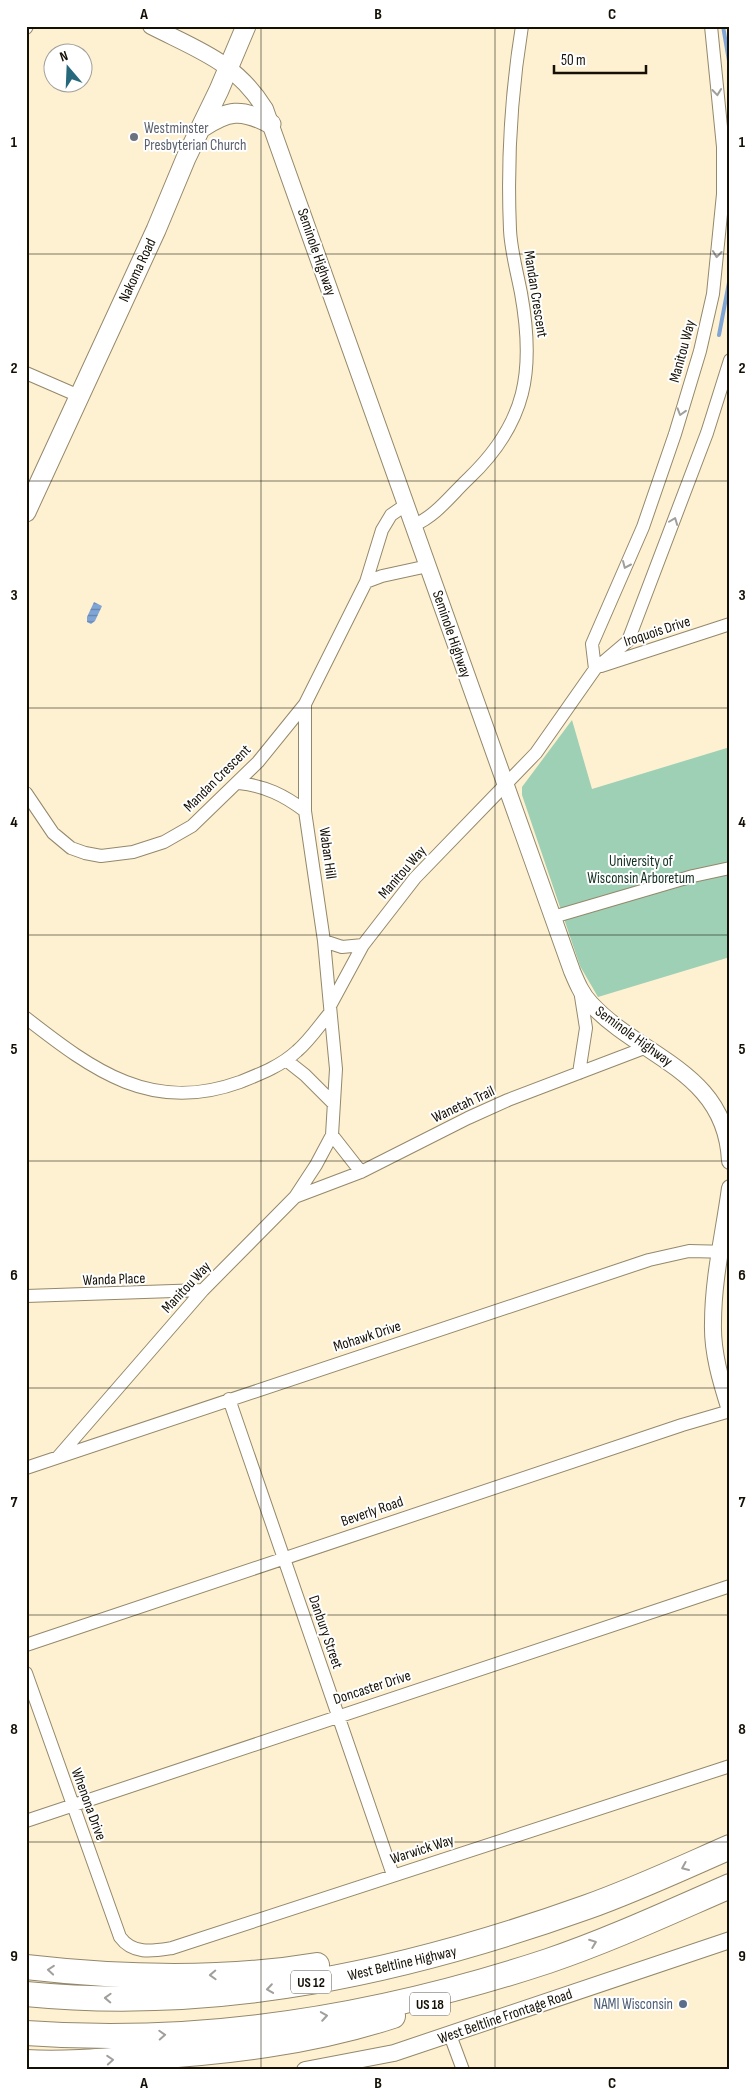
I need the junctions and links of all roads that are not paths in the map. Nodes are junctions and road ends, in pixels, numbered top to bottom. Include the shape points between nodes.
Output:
1 (151, 26) edge
2 (246, 26) edge
3 (522, 26) edge
4 (711, 26) edge
5 (229, 66) junction
6 (270, 124) junction
7 (201, 128) junction
8 (730, 360) edge
9 (26, 372) edge
10 (79, 396) junction
11 (406, 504) junction
12 (26, 512) edge
13 (414, 525) junction
14 (428, 566) junction
15 (366, 582) junction
16 (730, 624) edge
17 (595, 668) junction
18 (305, 704) junction
19 (238, 782) junction
20 (506, 786) junction
21 (26, 793) edge
22 (305, 811) junction
23 (730, 868) edge
24 (553, 917) junction
25 (324, 941) junction
26 (363, 945) junction
27 (579, 988) junction
28 (330, 1010) junction
29 (26, 1018) edge
30 (647, 1047) junction
31 (286, 1060) junction
32 (579, 1074) junction
33 (333, 1103) junction
34 (332, 1136) junction
35 (730, 1161) edge
36 (361, 1172) junction
37 (730, 1188) edge
38 (295, 1197) junction
39 (725, 1252) edge
40 (203, 1290) junction
41 (26, 1296) edge
42 (229, 1399) junction
43 (730, 1410) edge
44 (58, 1457) junction
45 (26, 1468) edge
46 (284, 1558) junction
47 (730, 1586) edge
48 (26, 1645) edge
49 (26, 1673) edge
50 (337, 1716) junction
51 (730, 1766) edge
52 (72, 1805) junction
53 (26, 1821) edge
54 (730, 1847) edge
55 (393, 1875) junction
56 (730, 1886) edge
57 (588, 1907) junction
58 (730, 1940) edge
59 (125, 1944) joint
60 (548, 1961) junction
61 (26, 1967) edge
62 (26, 1994) edge
63 (26, 2033) edge
64 (450, 2035) junction
65 (26, 2062) edge
66 (305, 2070) edge
67 (462, 2070) edge

1 - 5 street, Seminole Highway
2 - 5 main road, Nakoma Road
3 - 13 street, Mandan Crescent via 513,86 509,179 510,234 526,322 526,379 517,411 490,458 428,518
4 -> 17 street, Manitou Way via 723,147 723,194 713,294 675,434 642,527 592,644
5 - 6 street, Seminole Highway via 258,98
5 - 7 main road, Nakoma Road
6 - 7 main road via 253,114 241,112 216,118
6 - 11 street, Seminole Highway
7 - 10 main road, Nakoma Road
17 -> 8 street, Manitou Way via 628,640 707,433
9 - 10 street
10 - 12 main road, Nakoma Road
11 - 13 street, Seminole Highway
11 - 15 street, Mandan Crescent via 391,515 382,530
13 - 14 street, Seminole Highway
14 - 15 street
14 - 20 street, Seminole Highway
15 - 18 street, Mandan Crescent
16 - 17 street, Iroquois Drive
17 - 20 street, Manitou Way via 536,753
18 - 19 street, Mandan Crescent
18 - 22 street, Waban Hill
19 - 21 street, Mandan Crescent via 206,814 176,837 114,856 71,848 53,833
19 - 22 street via 261,785 285,796
20 - 24 street, Seminole Highway
20 - 26 street, Manitou Way via 415,878
22 - 25 street, Waban Hill
23 - 24 street
24 - 27 street, Seminole Highway
25 - 26 street via 342,947
25 - 28 street, Waban Hill
26 - 28 street, Manitou Way
27 - 30 street, Seminole Highway via 604,1017
27 - 32 street via 586,1028
28 - 31 street
28 - 33 street, Manitou Way via 336,1069
29 - 31 street via 90,1063 153,1092 184,1094 210,1091 253,1077
30 - 32 street, Wanetah Trail
30 - 35 street, Seminole Highway via 686,1074 703,1092 724,1132
31 - 33 street
32 - 36 street, Wanetah Trail via 468,1118
33 - 34 street, Manitou Way
34 - 36 street
34 - 38 street, Manitou Way
36 - 38 street, Wanetah Trail
37 - 39 street
38 - 40 street, Manitou Way
39 - 42 street, Mohawk Drive via 689,1252 649,1260
39 - 43 street via 714,1298 712,1325 721,1382
40 - 41 street, Wanda Place
40 - 44 street, Manitou Way
42 - 44 street, Mohawk Drive
42 - 46 street, Danbury Street
43 - 46 street, Beverly Road
44 - 45 street, Mohawk Drive
46 - 48 street, Beverly Road
46 - 50 street, Danbury Street
47 - 50 street, Doncaster Drive
49 - 52 street, Whenona Drive
50 - 52 street, Doncaster Drive
50 - 55 street, Danbury Street
51 - 55 street, Warwick Way
52 - 53 street, Doncaster Drive
52 - 59 street, Whenona Drive via 110,1912
54 -> 57 highway, West Beltline Highway / US 12
55 - 59 street, Warwick Way via 172,1948 147,1952
60 -> 56 highway, US 12
57 -> 61 highway via 359,1959 266,1972 162,1976
57 -> 62 highway, West Beltline Highway / US 12 via 447,1953 302,1984 192,1998 145,2000
58 - 64 street, West Beltline Frontage Road
63 -> 60 highway, US 12 via 159,2036 254,2027 412,1999
65 -> 60 highway, US 18 via 199,2054 310,2039 385,2019
64 - 66 street, West Beltline Frontage Road via 394,2053
64 - 67 street

